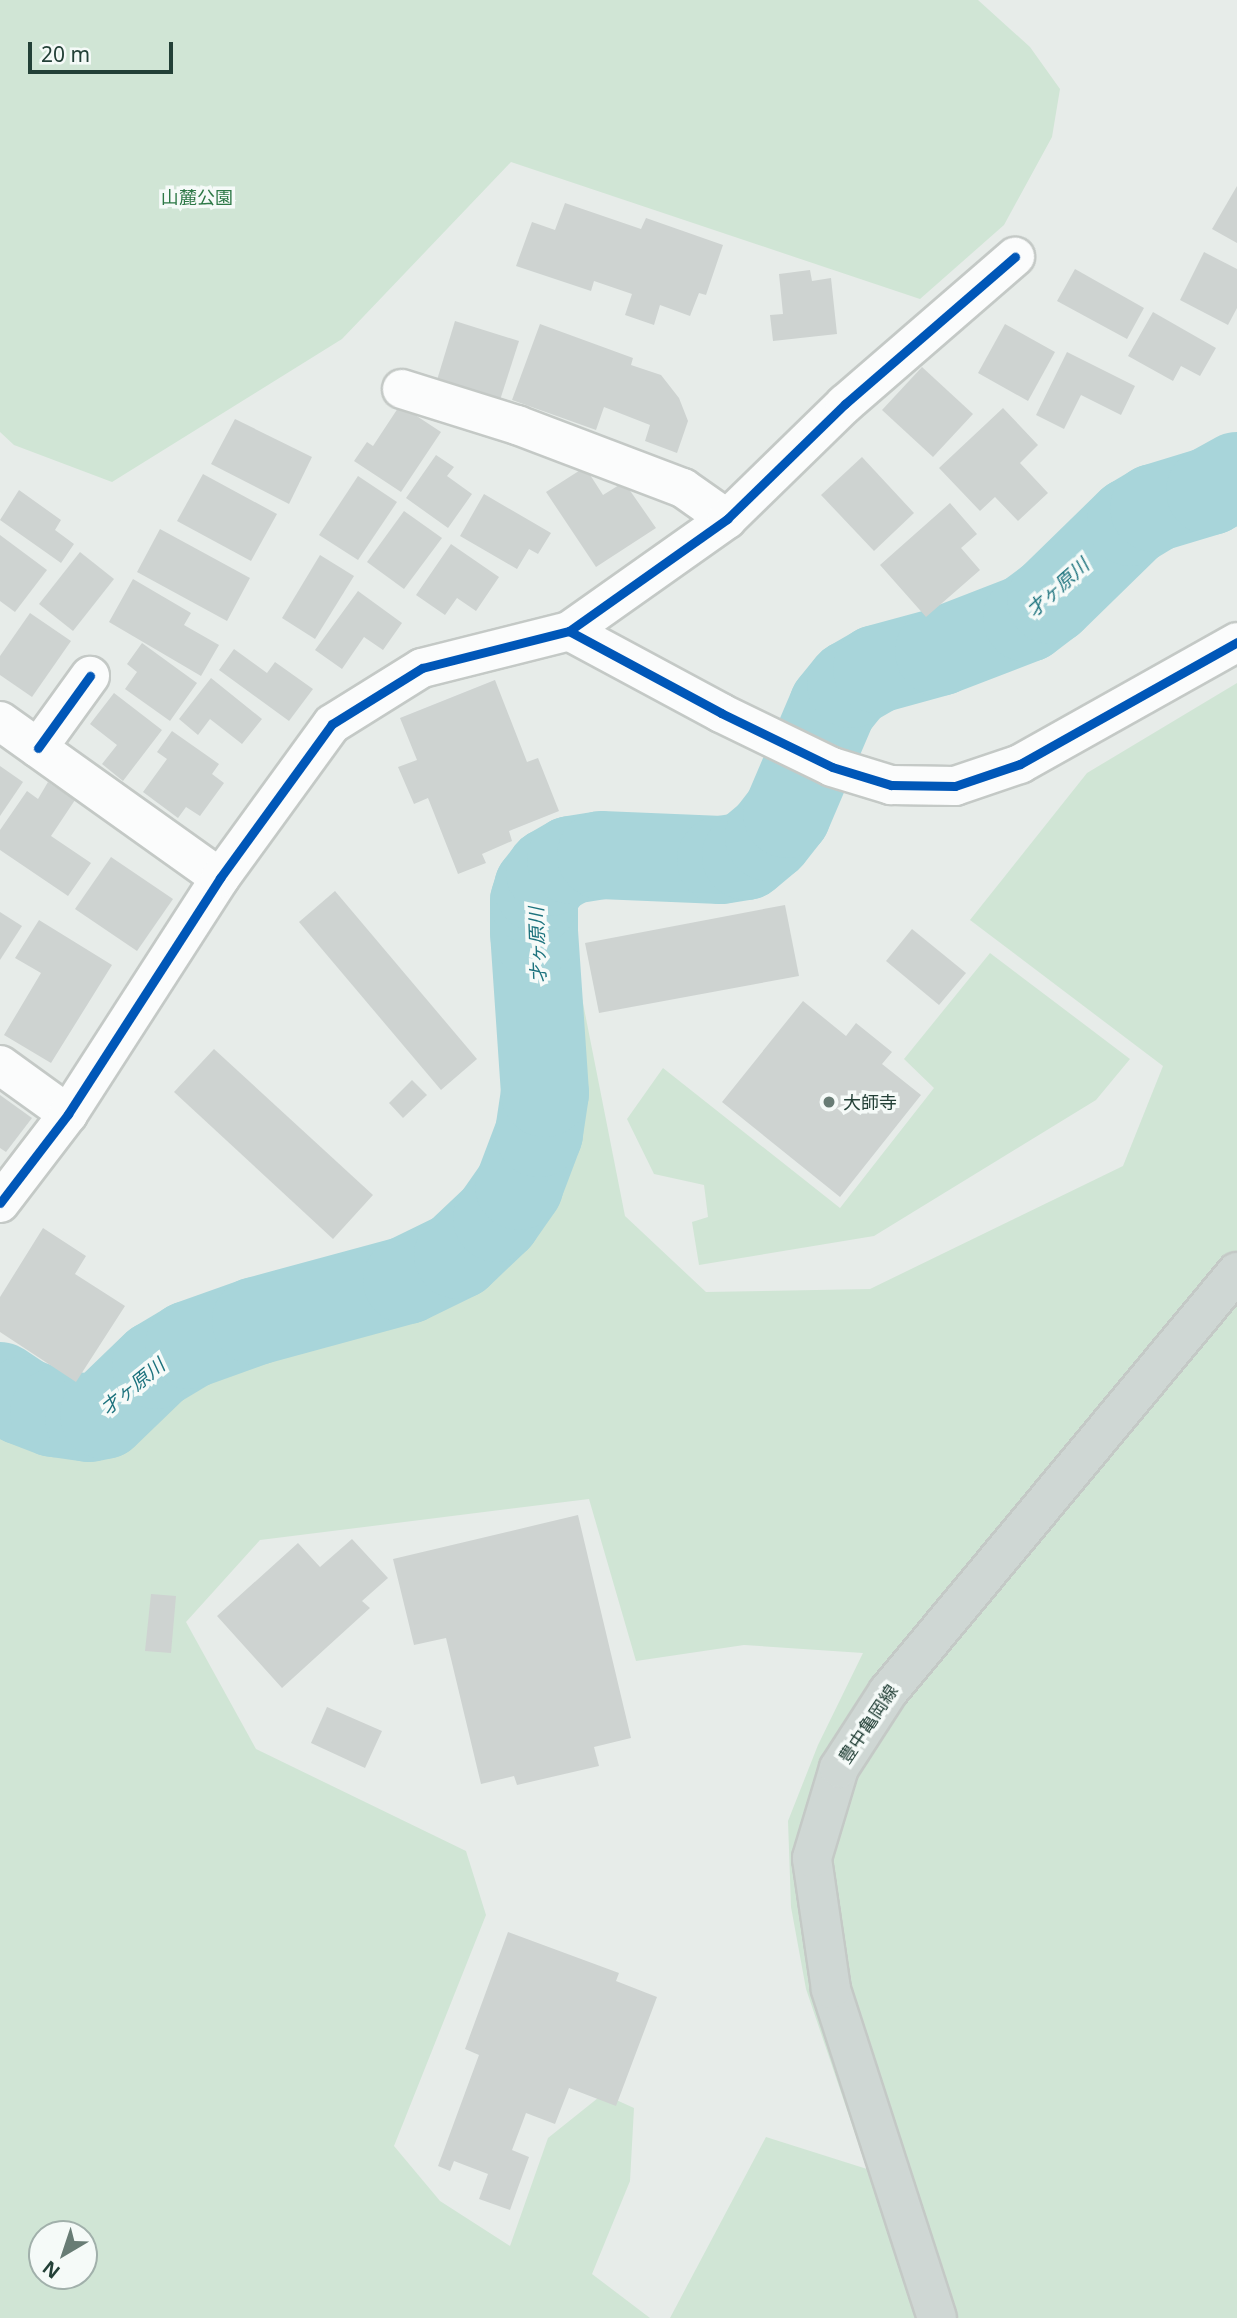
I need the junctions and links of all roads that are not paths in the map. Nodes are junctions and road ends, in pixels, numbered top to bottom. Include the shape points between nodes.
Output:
1 (1015, 257) dead end
2 (402, 389) dead end
3 (727, 519) junction
4 (569, 631) junction
5 (1237, 642) edge
6 (90, 676) dead end
7 (0, 721) edge
8 (38, 748) junction
9 (220, 877) junction
10 (0, 1065) edge
11 (68, 1114) junction
12 (0, 1203) edge
13 (1237, 1272) edge
14 (937, 2318) edge

1 - 3 street via 845,404
2 - 3 street via 517,425 682,488
3 - 4 street
4 - 5 street via 832,767 891,785 955,786 1020,764
4 - 9 street via 422,668 332,724
6 - 8 street
7 - 8 street
8 - 9 street
9 - 11 street
10 - 11 street
11 - 12 street
13 - 14 main road, 豊中亀岡線 via 888,1692 839,1768 811,1858 831,1989

